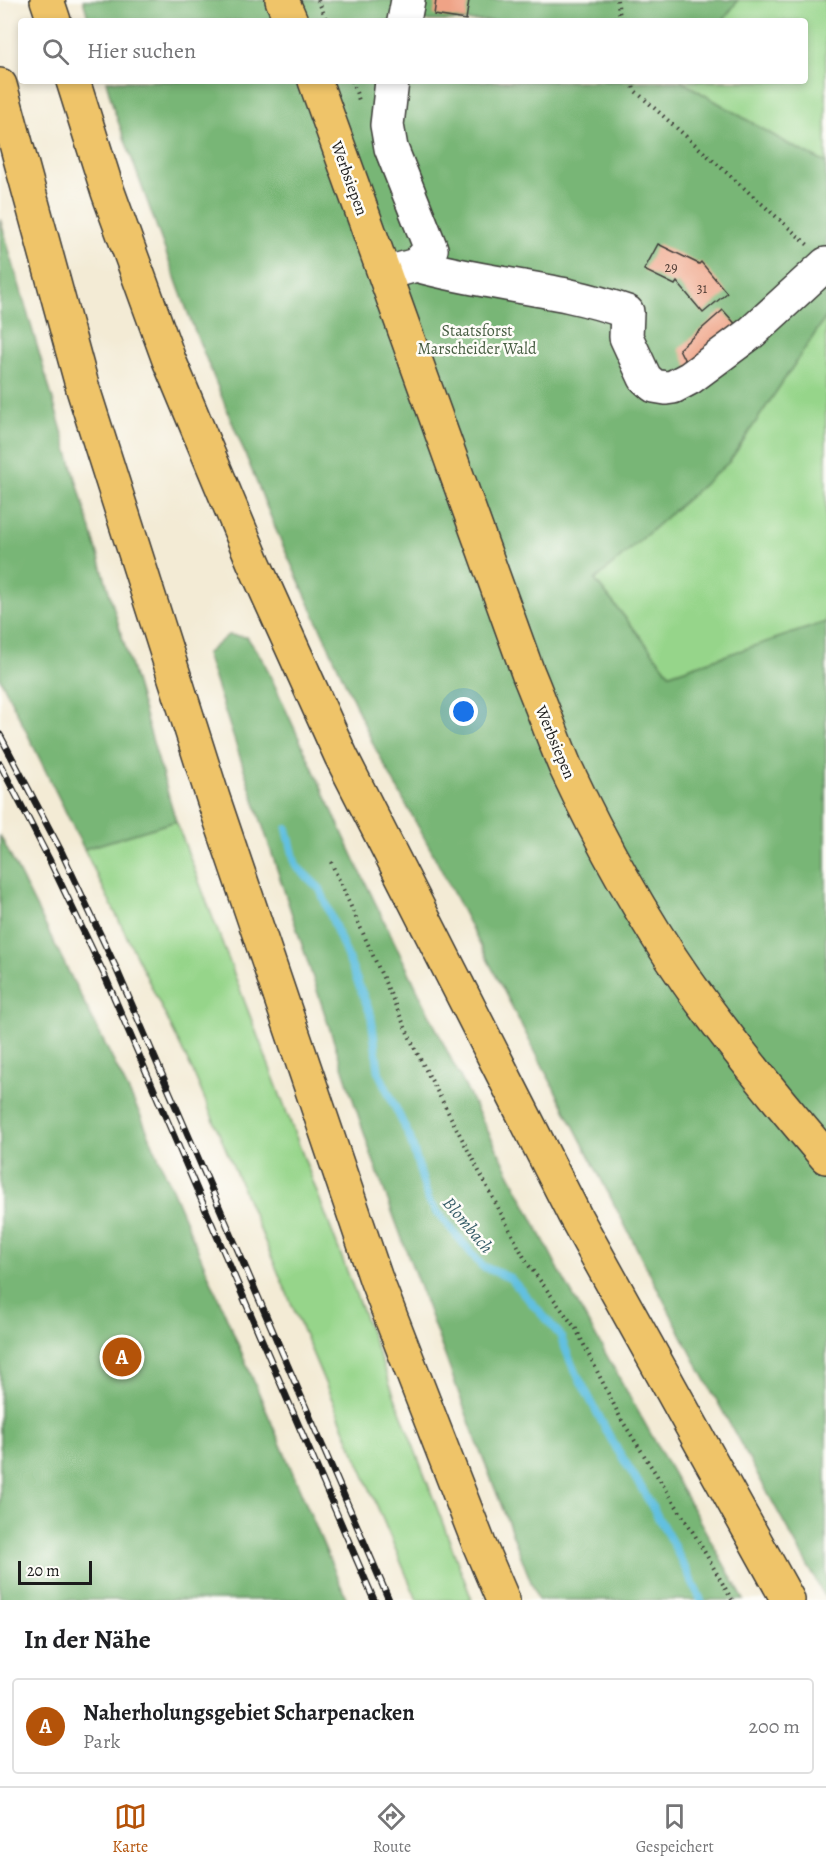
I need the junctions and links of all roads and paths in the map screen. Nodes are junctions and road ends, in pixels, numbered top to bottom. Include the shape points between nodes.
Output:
1 (47, 0) edge
2 (282, 0) edge
3 (318, 0) edge
4 (422, 0) edge
5 (617, 0) edge
6 (53, 18) edge
7 (290, 18) edge
8 (326, 18) edge
9 (407, 18) edge
10 (620, 18) edge
11 (74, 84) edge
12 (316, 84) edge
13 (392, 84) edge
14 (632, 84) edge
15 (0, 85) edge
16 (817, 255) edge
17 (400, 269) junction
18 (331, 862) dead end
19 (826, 1158) edge
20 (503, 1600) edge
21 (732, 1600) edge
22 (788, 1600) edge

1 - 6 main road
2 - 7 main road
3 - 8 path
4 - 9 lane
5 - 10 path
11 - 22 main road via 169,360 253,561 341,756 574,1216
12 - 17 main road, Werbsiepen
13 - 17 lane via 387,125 391,148 431,249
14 - 16 path via 633,90
15 - 20 main road via 83,388 213,798 376,1279
16 - 17 lane via 752,332 681,384 666,388 654,386 645,378 626,337 627,312 562,294 441,272
17 - 19 main road, Werbsiepen via 528,673 588,812 634,897 688,983
18 - 21 path via 415,1049 527,1263 576,1329 621,1419

